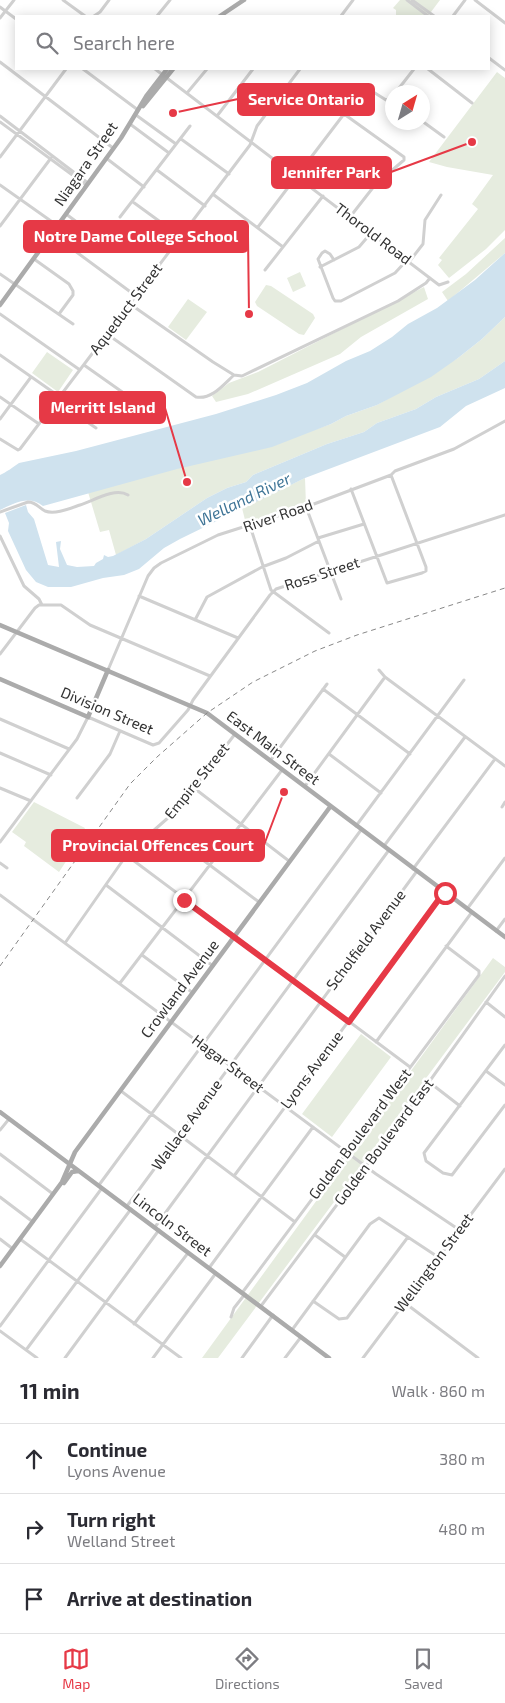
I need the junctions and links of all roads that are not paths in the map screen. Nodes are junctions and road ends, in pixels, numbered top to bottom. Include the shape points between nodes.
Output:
1 (14, 0) edge
2 (63, 0) edge
3 (109, 0) edge
4 (170, 0) edge
5 (244, 0) edge
6 (353, 0) edge
7 (406, 0) edge
8 (412, 0) edge
9 (465, 0) edge
10 (475, 0) edge
11 (0, 7) edge
12 (6, 11) junction
13 (84, 15) edge
14 (96, 15) edge
15 (158, 15) edge
16 (222, 15) edge
17 (342, 15) edge
18 (427, 15) edge
19 (433, 15) edge
20 (454, 15) edge
21 (0, 18) edge
22 (15, 18) edge
23 (505, 23) edge
24 (490, 59) edge
25 (0, 62) edge
26 (65, 70) edge
27 (84, 70) edge
28 (156, 70) edge
29 (167, 70) edge
30 (172, 70) edge
31 (207, 70) edge
32 (252, 70) edge
33 (299, 70) edge
34 (413, 70) edge
35 (429, 70) edge
36 (505, 70) edge
37 (164, 76) junction
38 (401, 85) edge
39 (187, 93) junction
40 (46, 97) junction
41 (385, 99) edge
42 (472, 103) dead end
43 (138, 113) junction
44 (344, 114) junction
45 (0, 116) edge
46 (217, 116) junction
47 (0, 122) edge
48 (130, 124) junction
49 (190, 126) dead end
50 (430, 127) edge
51 (18, 133) junction
52 (444, 137) dead end
53 (181, 139) junction
54 (251, 141) junction
55 (176, 144) junction
56 (113, 148) junction
57 (169, 153) junction
58 (0, 157) edge
59 (51, 158) junction
60 (106, 158) junction
61 (351, 167) dead end
62 (157, 170) junction
63 (229, 174) junction
64 (297, 176) junction
65 (0, 184) edge
66 (87, 184) junction
67 (375, 185) junction
68 (144, 187) junction
69 (214, 194) junction
70 (323, 196) junction
71 (441, 196) dead end
72 (20, 199) junction
73 (133, 202) junction
74 (205, 206) junction
75 (66, 214) junction
76 (350, 217) junction
77 (120, 218) dead end
78 (0, 226) edge
79 (58, 226) junction
80 (258, 227) junction
81 (372, 233) junction
82 (52, 234) junction
83 (181, 237) junction
84 (101, 240) dead end
85 (283, 247) junction
86 (34, 259) junction
87 (334, 260) junction
88 (408, 260) junction
89 (320, 267) junction
90 (265, 270) dead end
91 (0, 274) edge
92 (430, 278) junction
93 (448, 282) dead end
94 (15, 284) junction
95 (136, 296) junction
96 (130, 304) junction
97 (0, 305) edge
98 (0, 314) edge
99 (59, 314) junction
100 (73, 324) dead end
101 (107, 334) junction
102 (2, 357) edge
103 (0, 363) edge
104 (84, 365) junction
105 (80, 370) junction
106 (234, 375) junction
107 (31, 377) junction
108 (0, 397) edge
109 (58, 399) junction
110 (11, 404) junction
111 (152, 413) dead end
112 (0, 419) edge
113 (505, 421) edge
114 (39, 424) junction
115 (96, 428) dead end
116 (0, 439) edge
117 (391, 475) junction
118 (351, 489) junction
119 (128, 495) dead end
120 (306, 507) junction
121 (0, 512) edge
122 (505, 515) edge
123 (364, 524) junction
124 (250, 526) junction
125 (0, 536) edge
126 (319, 540) junction
127 (417, 544) junction
128 (377, 556) junction
129 (262, 567) junction
130 (330, 572) junction
131 (273, 592) junction
132 (140, 596) junction
133 (342, 599) dead end
134 (42, 605) junction
135 (196, 620) junction
136 (0, 624) edge
137 (17, 632) junction
138 (329, 633) dead end
139 (238, 638) junction
140 (121, 639) junction
141 (0, 654) edge
142 (108, 670) junction
143 (379, 670) dead end
144 (210, 676) junction
145 (385, 678) junction
146 (0, 679) edge
147 (130, 680) junction
148 (464, 680) dead end
149 (104, 682) junction
150 (327, 684) dead end
151 (323, 689) junction
152 (190, 705) junction
153 (358, 715) junction
154 (437, 716) junction
155 (88, 717) junction
156 (0, 719) edge
157 (120, 731) junction
158 (235, 734) junction
159 (465, 737) junction
160 (69, 750) junction
161 (0, 753) edge
162 (329, 754) junction
163 (410, 754) junction
164 (495, 759) junction
165 (270, 761) junction
166 (505, 766) edge
167 (282, 770) junction
168 (51, 774) junction
169 (304, 787) junction
170 (0, 788) edge
171 (194, 788) junction
172 (381, 793) junction
173 (77, 798) dead end
174 (31, 801) junction
175 (505, 802) edge
176 (330, 807) junction
177 (502, 807) dead end
178 (241, 824) junction
179 (356, 826) junction
180 (361, 830) junction
181 (102, 837) dead end
182 (0, 842) edge
183 (384, 846) junction
184 (187, 848) dead end
185 (389, 850) junction
186 (126, 856) junction
187 (505, 858) edge
188 (289, 861) junction
189 (0, 863) edge
190 (210, 865) junction
191 (8, 868) dead end
192 (415, 870) junction
193 (106, 885) junction
194 (444, 892) junction
195 (0, 895) edge
196 (184, 900) junction
197 (259, 902) junction
198 (470, 910) junction
199 (505, 919) edge
200 (163, 927) junction
201 (496, 930) junction
202 (234, 937) junction
203 (505, 937) edge
204 (65, 943) junction
205 (446, 946) junction
206 (142, 955) junction
207 (266, 960) junction
208 (213, 966) junction
209 (505, 976) edge
210 (293, 981) junction
211 (120, 983) junction
212 (193, 993) junction
213 (320, 1001) junction
214 (486, 1002) junction
215 (505, 1017) edge
216 (171, 1022) junction
217 (349, 1022) junction
218 (376, 1042) junction
219 (202, 1045) junction
220 (505, 1046) edge
221 (230, 1066) junction
222 (410, 1067) junction
223 (486, 1071) junction
224 (429, 1082) junction
225 (505, 1085) edge
226 (258, 1086) junction
227 (120, 1091) junction
228 (460, 1106) junction
229 (505, 1106) edge
230 (286, 1107) junction
231 (0, 1112) edge
232 (152, 1114) junction
233 (10, 1119) junction
234 (313, 1127) junction
235 (0, 1130) edge
236 (179, 1135) junction
237 (80, 1146) junction
238 (347, 1152) junction
239 (0, 1154) edge
240 (57, 1154) junction
241 (206, 1156) junction
242 (69, 1163) junction
243 (365, 1166) junction
244 (505, 1168) edge
245 (81, 1172) junction
246 (234, 1176) junction
247 (101, 1187) junction
248 (57, 1189) junction
249 (53, 1194) junction
250 (260, 1196) junction
251 (0, 1197) edge
252 (129, 1208) junction
253 (33, 1222) junction
254 (295, 1222) junction
255 (157, 1228) junction
256 (458, 1229) junction
257 (315, 1235) junction
258 (408, 1236) junction
259 (20, 1239) junction
260 (0, 1240) edge
261 (13, 1249) junction
262 (188, 1252) junction
263 (345, 1257) junction
264 (438, 1257) junction
265 (50, 1260) junction
266 (0, 1266) edge
267 (209, 1268) junction
268 (216, 1273) junction
269 (78, 1281) junction
270 (244, 1293) junction
271 (313, 1301) junction
272 (106, 1302) junction
273 (404, 1302) junction
274 (261, 1306) junction
275 (273, 1316) junction
276 (231, 1317) dead end
277 (134, 1324) junction
278 (0, 1326) edge
279 (292, 1330) junction
280 (0, 1331) edge
281 (301, 1337) junction
282 (163, 1344) junction
283 (26, 1350) junction
284 (36, 1358) edge
285 (65, 1358) edge
286 (153, 1358) edge
287 (181, 1358) edge
288 (242, 1358) edge
289 (286, 1358) edge
290 (329, 1358) edge
291 (363, 1358) edge
292 (478, 1358) edge

1 - 12 street
2 - 13 street
3 - 14 street
4 - 15 street
5 - 16 main road
6 - 17 street
7 - 18 street
8 - 19 street
9 - 20 street
10 - 23 street
11 - 12 street
12 - 21 street
12 - 22 street
24 - 36 street
25 - 40 street
26 - 40 street
27 - 43 street
28 - 37 street, Thorold Road
29 - 37 main road, Niagara Street
30 - 37 main road, Niagara Street
31 - 39 street
32 - 46 street
33 - 54 street, Aqueduct Street via 259,122
34 - 38 street
35 - 42 street
37 - 39 street, Thorold Road
37 - 43 main road, Niagara Street
39 - 46 street, Thorold Road
40 - 51 street
40 - 56 street
41 - 44 street via 367,88 363,89
43 - 48 main road, Niagara Street
43 - 55 street
44 - 64 street
44 - 67 street via 404,157 403,163
45 - 51 street
46 - 54 street, Thorold Road
47 - 51 street
48 - 56 main road, Niagara Street
48 - 57 street
49 - 53 street
50 - 52 street
51 - 58 street
51 - 59 street
53 - 55 street
53 - 63 street
54 - 63 street, Aqueduct Street
54 - 64 street, Thorold Road
55 - 57 street
56 - 60 main road, Niagara Street
57 - 62 street
59 - 66 street
59 - 72 street
60 - 66 main road, Niagara Street
60 - 68 street
61 - 67 street
62 - 68 street
62 - 74 street
63 - 69 street, Aqueduct Street
64 - 70 street, Thorold Road
64 - 80 street
65 - 72 street
66 - 75 main road, Niagara Street
67 - 76 street
68 - 73 street
69 - 74 street, Aqueduct Street
69 - 80 street
70 - 76 street, Thorold Road
70 - 85 street
71 - 88 street via 425,220 423,244
72 - 78 street
72 - 79 street
73 - 77 street
73 - 83 street
74 - 83 street, Aqueduct Street
75 - 79 main road, Niagara Street
75 - 84 street
76 - 81 street, Thorold Road
79 - 82 main road, Niagara Street
80 - 85 street
81 - 87 street via 359,247
81 - 88 street, Thorold Road
82 - 86 main road, Niagara Street
82 - 95 street
83 - 95 street, Aqueduct Street
85 - 90 street
86 - 94 main road, Niagara Street
86 - 99 street via 69,284 74,292
87 - 89 street
87 - 89 street via 324,251 318,259
88 - 89 street via 395,273 341,301 332,298
88 - 92 street, Thorold Road
91 - 94 street
92 - 93 street, Thorold Road via 440,285
92 - 106 street via 412,293 382,309 249,373
94 - 97 main road, Niagara Street
94 - 99 street
95 - 96 street, Aqueduct Street
96 - 101 street, Aqueduct Street
96 - 106 street
98 - 105 street
99 - 100 street
101 - 104 street, Aqueduct Street
101 - 106 street via 200,398 218,390
102 - 103 street
102 - 107 street
104 - 105 street, Aqueduct Street
104 - 111 street
105 - 109 street, Aqueduct Street
107 - 109 street
107 - 110 street
108 - 110 street
109 - 114 street, Aqueduct Street
109 - 115 street
110 - 112 street
110 - 114 street
113 - 117 street, River Road via 454,449 394,471
114 - 116 street, Aqueduct Street via 18,450
117 - 118 street, River Road
117 - 127 street
118 - 120 street, River Road
118 - 123 street
119 - 121 street via 118,492 52,512 33,502
120 - 124 street, River Road
120 - 126 street
122 - 127 street, Ross Street
123 - 126 street
123 - 128 street
124 - 129 street
124 - 132 street, River Road via 213,538 157,565
125 - 134 street via 24,586
126 - 129 street
126 - 130 street
127 - 128 street, Ross Street
127 - 128 street via 426,571 390,583 384,578
128 - 130 street, Ross Street
129 - 131 street
129 - 135 street via 207,597
130 - 131 street, Ross Street
130 - 133 street
131 - 138 street
131 - 139 street, Ross Street
132 - 135 street
132 - 140 street, River Road
134 - 137 street via 35,608
134 - 140 street via 63,605 90,625
135 - 139 street
136 - 137 main road, East Main Street
137 - 141 street
137 - 142 main road, East Main Street
139 - 144 street, Ross Street
140 - 142 street, River Road
140 - 144 street
142 - 147 main road, East Main Street
142 - 149 main road
143 - 145 street
144 - 152 street, Ross Street
145 - 153 street
145 - 154 street
146 - 155 main road, Division Street
147 - 149 main road via 112,674
147 - 152 main road, East Main Street
148 - 154 street
149 - 155 main road
150 - 151 street
151 - 153 street
151 - 165 street
152 - 157 street, Division Street via 162,741 155,745
152 - 158 main road, East Main Street
153 - 162 street
153 - 163 street
154 - 159 street
154 - 163 street
155 - 157 street, Division Street
155 - 160 street
156 - 160 street
157 - 173 street via 110,754
158 - 165 main road, East Main Street
158 - 171 street, Empire Street
159 - 164 street
159 - 183 street
160 - 168 street
161 - 168 street
162 - 169 street
162 - 172 street
163 - 172 street
164 - 166 street
164 - 192 street, Scholfield Avenue
165 - 167 main road, East Main Street
167 - 169 main road, East Main Street
167 - 178 street
168 - 174 street
169 - 176 main road, East Main Street
170 - 174 street
171 - 178 street
171 - 186 street, Empire Street via 173,814
172 - 179 street
174 - 182 street
175 - 177 street
176 - 179 main road, East Main Street
176 - 188 main road, Crowland Avenue
178 - 188 street
178 - 190 street
179 - 180 main road, East Main Street
180 - 183 main road, East Main Street
180 - 207 street
181 - 186 street
183 - 185 main road, East Main Street
184 - 190 street
185 - 192 main road, East Main Street
185 - 210 street, Wallace Avenue
186 - 193 street, Empire Street
186 - 196 street
187 - 198 street
188 - 197 main road, Crowland Avenue
189 - 191 street
190 - 196 street
190 - 197 street
192 - 194 main road, East Main Street
192 - 213 street, Scholfield Avenue
193 - 200 street
193 - 204 street, Empire Street
194 - 198 main road, East Main Street
194 - 217 street, Lyons Avenue
195 - 204 street, Hagar Street
196 - 200 street
196 - 202 street
197 - 202 main road, Crowland Avenue
198 - 201 main road, East Main Street
198 - 205 street
199 - 201 street
200 - 206 street
200 - 208 street
201 - 203 main road, East Main Street
202 - 207 street
202 - 208 main road, Crowland Avenue
204 - 211 street, Hagar Street
205 - 218 street
205 - 222 street, Golden Boulevard West via 479,971 478,975
206 - 211 street
206 - 212 street
207 - 210 street
207 - 219 street
208 - 212 main road, Crowland Avenue
209 - 214 street, Golden Boulevard East
210 - 213 street
210 - 221 street, Wallace Avenue
211 - 216 street, Hagar Street
212 - 216 main road, Crowland Avenue
213 - 217 street
213 - 226 street, Scholfield Avenue
214 - 215 street
214 - 224 street, Golden Boulevard East
216 - 219 street, Hagar Street
216 - 227 main road, Crowland Avenue
217 - 218 street
217 - 230 street, Lyons Avenue
218 - 222 street
219 - 221 street, Hagar Street
219 - 232 street
220 - 223 street
221 - 226 street, Hagar Street
221 - 236 street, Wallace Avenue
222 - 238 street, Golden Boulevard West
223 - 225 street
223 - 228 street
224 - 228 street
224 - 243 street, Golden Boulevard East
226 - 230 street, Hagar Street
226 - 241 street, Scholfield Avenue
227 - 232 street
227 - 237 main road, Crowland Avenue
228 - 229 street via 424,1153 426,1161 443,1173 452,1175
230 - 234 street, Hagar Street
230 - 246 street, Lyons Avenue
231 - 233 main road, Lincoln Street
232 - 236 street
232 - 247 street
233 - 235 street
233 - 240 main road, Lincoln Street
234 - 238 street, Hagar Street
234 - 250 street
236 - 241 street
236 - 252 street, Wallace Avenue
237 - 240 main road via 67,1158
237 - 242 main road, Crowland Avenue
238 - 243 street, Hagar Street
238 - 254 street, Golden Boulevard West
239 - 249 street
240 - 242 main road, Lincoln Street
241 - 246 street
241 - 255 street, Scholfield Avenue
242 - 245 main road, Lincoln Street
242 - 248 main road, Crowland Avenue
243 - 256 street, Hagar Street
243 - 257 street, Golden Boulevard East
244 - 256 street, Wellington Street
245 - 247 main road, Lincoln Street
245 - 248 main road via 72,1172
246 - 250 street
247 - 252 main road, Lincoln Street
247 - 265 street
248 - 249 main road
249 - 253 main road
250 - 254 street
250 - 267 street
251 - 253 street
252 - 255 main road, Lincoln Street
252 - 269 street, Wallace Avenue
253 - 259 main road
254 - 270 street, Golden Boulevard West
255 - 262 main road, Lincoln Street
255 - 272 street, Scholfield Avenue
256 - 264 street, Wellington Street
257 - 263 street
257 - 274 street, Golden Boulevard East
258 - 263 street via 379,1218 370,1224
258 - 264 street
258 - 271 street via 347,1318 340,1319
259 - 261 main road
259 - 265 street
260 - 261 street
261 - 266 main road
262 - 267 main road, Lincoln Street
262 - 277 street
263 - 271 street
264 - 273 street, Wellington Street
265 - 269 street
265 - 278 street
267 - 268 main road, Lincoln Street
268 - 270 main road, Lincoln Street
268 - 282 street
269 - 272 street
269 - 283 street, Wallace Avenue
270 - 274 main road, Lincoln Street
270 - 276 street, Golden Boulevard West
271 - 279 street
272 - 277 street
272 - 285 street, Scholfield Avenue
273 - 291 street, Wellington Street
273 - 292 street
274 - 275 main road, Lincoln Street
275 - 279 main road, Lincoln Street
275 - 288 street
277 - 282 street
279 - 281 main road, Lincoln Street
280 - 283 street
281 - 289 street
281 - 290 main road, Lincoln Street
282 - 286 street
282 - 287 street
283 - 284 street

